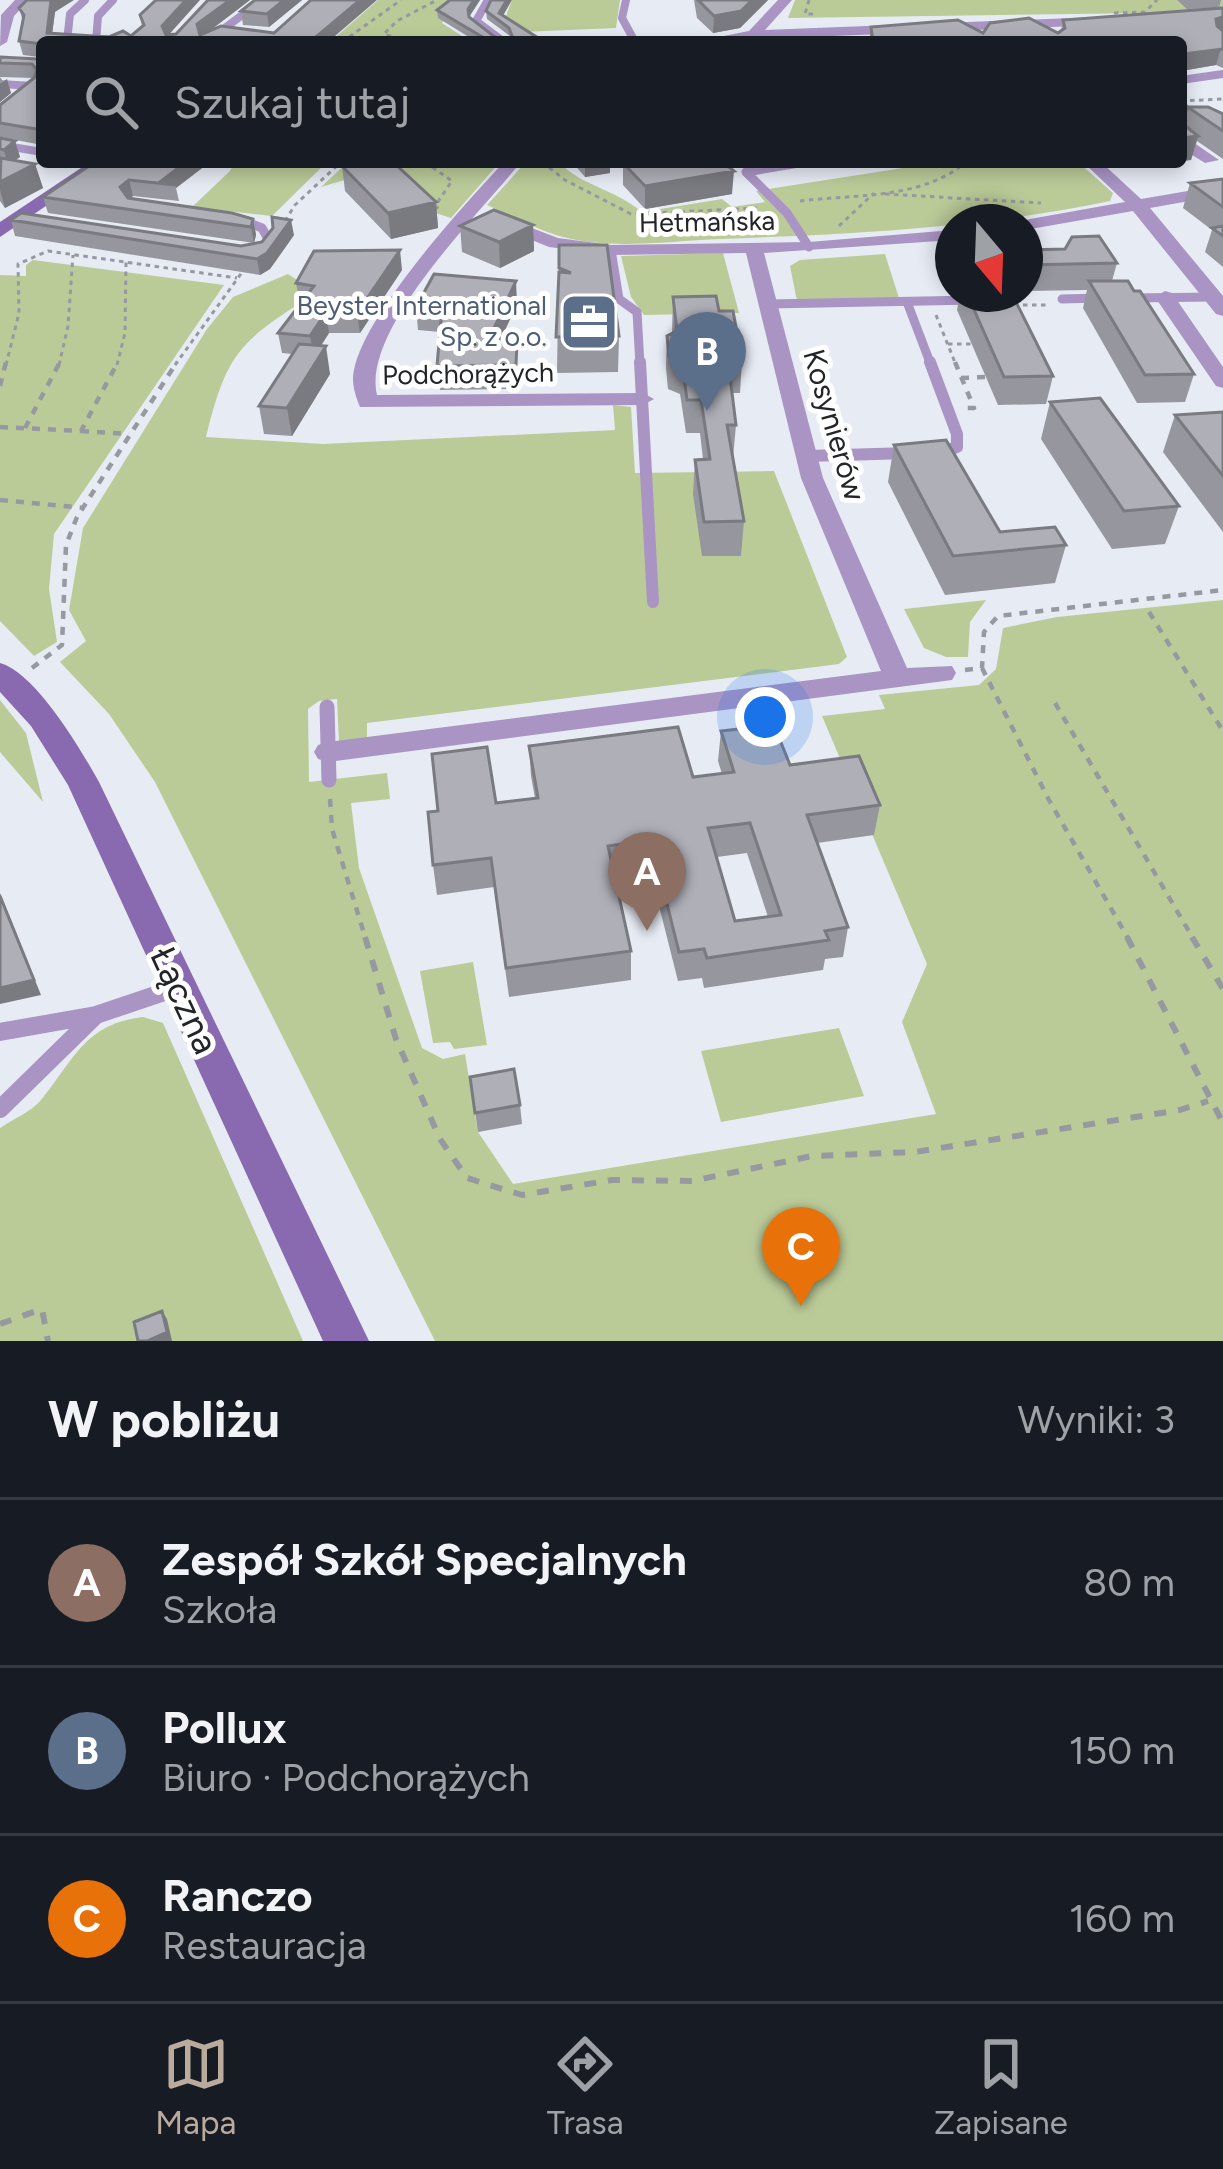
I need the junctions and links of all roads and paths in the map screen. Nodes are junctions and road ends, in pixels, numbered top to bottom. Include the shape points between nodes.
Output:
1 (22, 0) edge
2 (85, 0) edge
3 (113, 0) edge
4 (262, 0) edge
5 (401, 0) edge
6 (437, 0) edge
7 (488, 0) edge
8 (626, 0) edge
9 (784, 0) edge
10 (1118, 20) edge
11 (907, 22) junction
12 (1025, 24) junction
13 (955, 27) junction
14 (221, 32) junction
15 (1, 33) edge
16 (242, 33) edge
17 (383, 34) joint
18 (753, 35) junction
19 (1043, 35) edge
20 (68, 36) edge
21 (96, 36) edge
22 (215, 36) edge
23 (350, 36) edge
24 (389, 36) edge
25 (496, 36) edge
26 (632, 36) edge
27 (745, 36) edge
28 (788, 36) edge
29 (829, 36) edge
30 (916, 36) edge
31 (969, 36) edge
32 (1223, 74) edge
33 (1187, 79) edge
34 (0, 84) edge
35 (1223, 99) edge
36 (1187, 101) edge
37 (0, 113) edge
38 (1187, 144) edge
39 (0, 146) edge
40 (36, 151) edge
41 (1211, 160) dead end
42 (93, 168) edge
43 (335, 168) edge
44 (433, 168) edge
45 (507, 168) edge
46 (550, 168) edge
47 (770, 168) edge
48 (961, 168) edge
49 (1098, 168) edge
50 (1223, 190) edge
51 (873, 193) junction
52 (1040, 203) dead end
53 (1139, 203) junction
54 (780, 205) junction
55 (467, 211) junction
56 (220, 214) edge
57 (1043, 222) edge
58 (53, 223) edge
59 (7, 225) edge
60 (262, 228) junction
61 (935, 236) edge
62 (809, 244) junction
63 (754, 248) junction
64 (610, 250) junction
65 (245, 252) edge
66 (258, 253) junction
67 (73, 255) junction
68 (126, 262) junction
69 (1223, 271) edge
70 (1200, 274) junction
71 (238, 278) junction
72 (1165, 297) junction
73 (907, 302) junction
74 (935, 302) edge
75 (1043, 302) edge
76 (1059, 302) joint
77 (769, 304) junction
78 (1219, 304) edge
79 (933, 307) dead end
80 (948, 344) junction
81 (972, 344) dead end
82 (961, 377) junction
83 (986, 377) dead end
84 (1223, 382) edge
85 (0, 386) edge
86 (643, 399) junction
87 (948, 409) junction
88 (0, 427) edge
89 (25, 428) junction
90 (81, 431) junction
91 (132, 434) junction
92 (806, 456) junction
93 (0, 500) edge
94 (84, 508) junction
95 (1223, 590) edge
96 (653, 602) dead end
97 (1149, 612) dead end
98 (982, 668) junction
99 (16, 671) edge
100 (942, 673) joint
101 (898, 680) junction
102 (1055, 703) dead end
103 (327, 707) dead end
104 (1223, 731) edge
105 (328, 766) junction
106 (1223, 971) edge
107 (1213, 972) junction
108 (178, 987) junction
109 (1223, 989) edge
110 (96, 1015) junction
111 (0, 1033) edge
112 (1208, 1101) junction
113 (0, 1109) edge
114 (1223, 1123) edge
115 (0, 1324) edge
116 (48, 1341) edge
117 (346, 1341) edge

1 - 15 street
2 - 20 lane via 70,14
3 - 21 lane via 98,16
4 - 14 lane
5 - 23 path
6 - 17 path
7 - 25 lane via 476,21
8 - 26 lane via 622,18
9 - 18 street
10 - 12 street
11 - 13 street
11 - 29 street
11 - 30 street
12 - 13 street
12 - 19 lane
13 - 31 lane
14 - 16 lane
14 - 22 lane
17 - 24 path
18 - 27 street
18 - 28 street
32 - 33 lane
34 - 37 lane via 33,86
35 - 36 path
38 - 41 street
39 - 40 lane
42 - 59 main road
43 - 60 path via 285,221
44 - 55 path via 452,181 435,206
45 - 55 street, Podchorążych
46 - 54 path via 631,214
47 - 54 lane via 746,172
48 - 51 path via 936,182
49 - 53 street
50 - 53 street
51 - 52 path
51 - 54 path
51 - 62 path via 850,220
53 - 57 street
53 - 70 street
54 - 62 lane
55 - 64 street, Hetmańska via 555,242
55 - 86 street, Podchorążych via 362,370 368,402
56 - 60 lane
58 - 59 street
60 - 66 lane via 268,239
61 - 62 street, Hetmańska
62 - 63 street, Hetmańska
63 - 64 street, Hetmańska
63 - 77 street, Kosynierów
64 - 86 lane via 619,299 637,312
65 - 66 lane
66 - 71 path
67 - 68 path
67 - 85 path via 48,251 18,264 20,313
67 - 89 path via 69,340
68 - 71 path
68 - 90 path via 123,361
69 - 70 street
70 - 78 street
71 - 91 path
72 - 76 lane
72 - 78 lane
72 - 84 street
73 - 74 lane
73 - 77 lane
73 - 87 lane
75 - 76 path
77 - 92 street, Kosynierów
79 - 80 path
80 - 81 path
80 - 82 path
82 - 83 path
82 - 87 path via 974,408
86 - 96 lane
87 - 92 lane via 957,447 939,453
88 - 89 path
89 - 90 path
90 - 91 path
91 - 94 path
92 - 101 street, Kosynierów
93 - 94 path
94 - 99 path via 66,545 62,645
95 - 98 path via 998,616 984,632
97 - 104 path
98 - 100 path
98 - 112 path
99 - 108 main road, Łączna via 64,748
100 - 101 street
101 - 105 street
102 - 107 path
103 - 105 lane
105 - 112 path via 332,829 376,982 440,1139 467,1178 522,1195 612,1180 692,1180 812,1156 915,1152
106 - 107 path
107 - 109 path
108 - 110 lane
108 - 117 main road, Łączna
110 - 111 lane
110 - 113 lane
112 - 114 path
115 - 116 path via 42,1309

